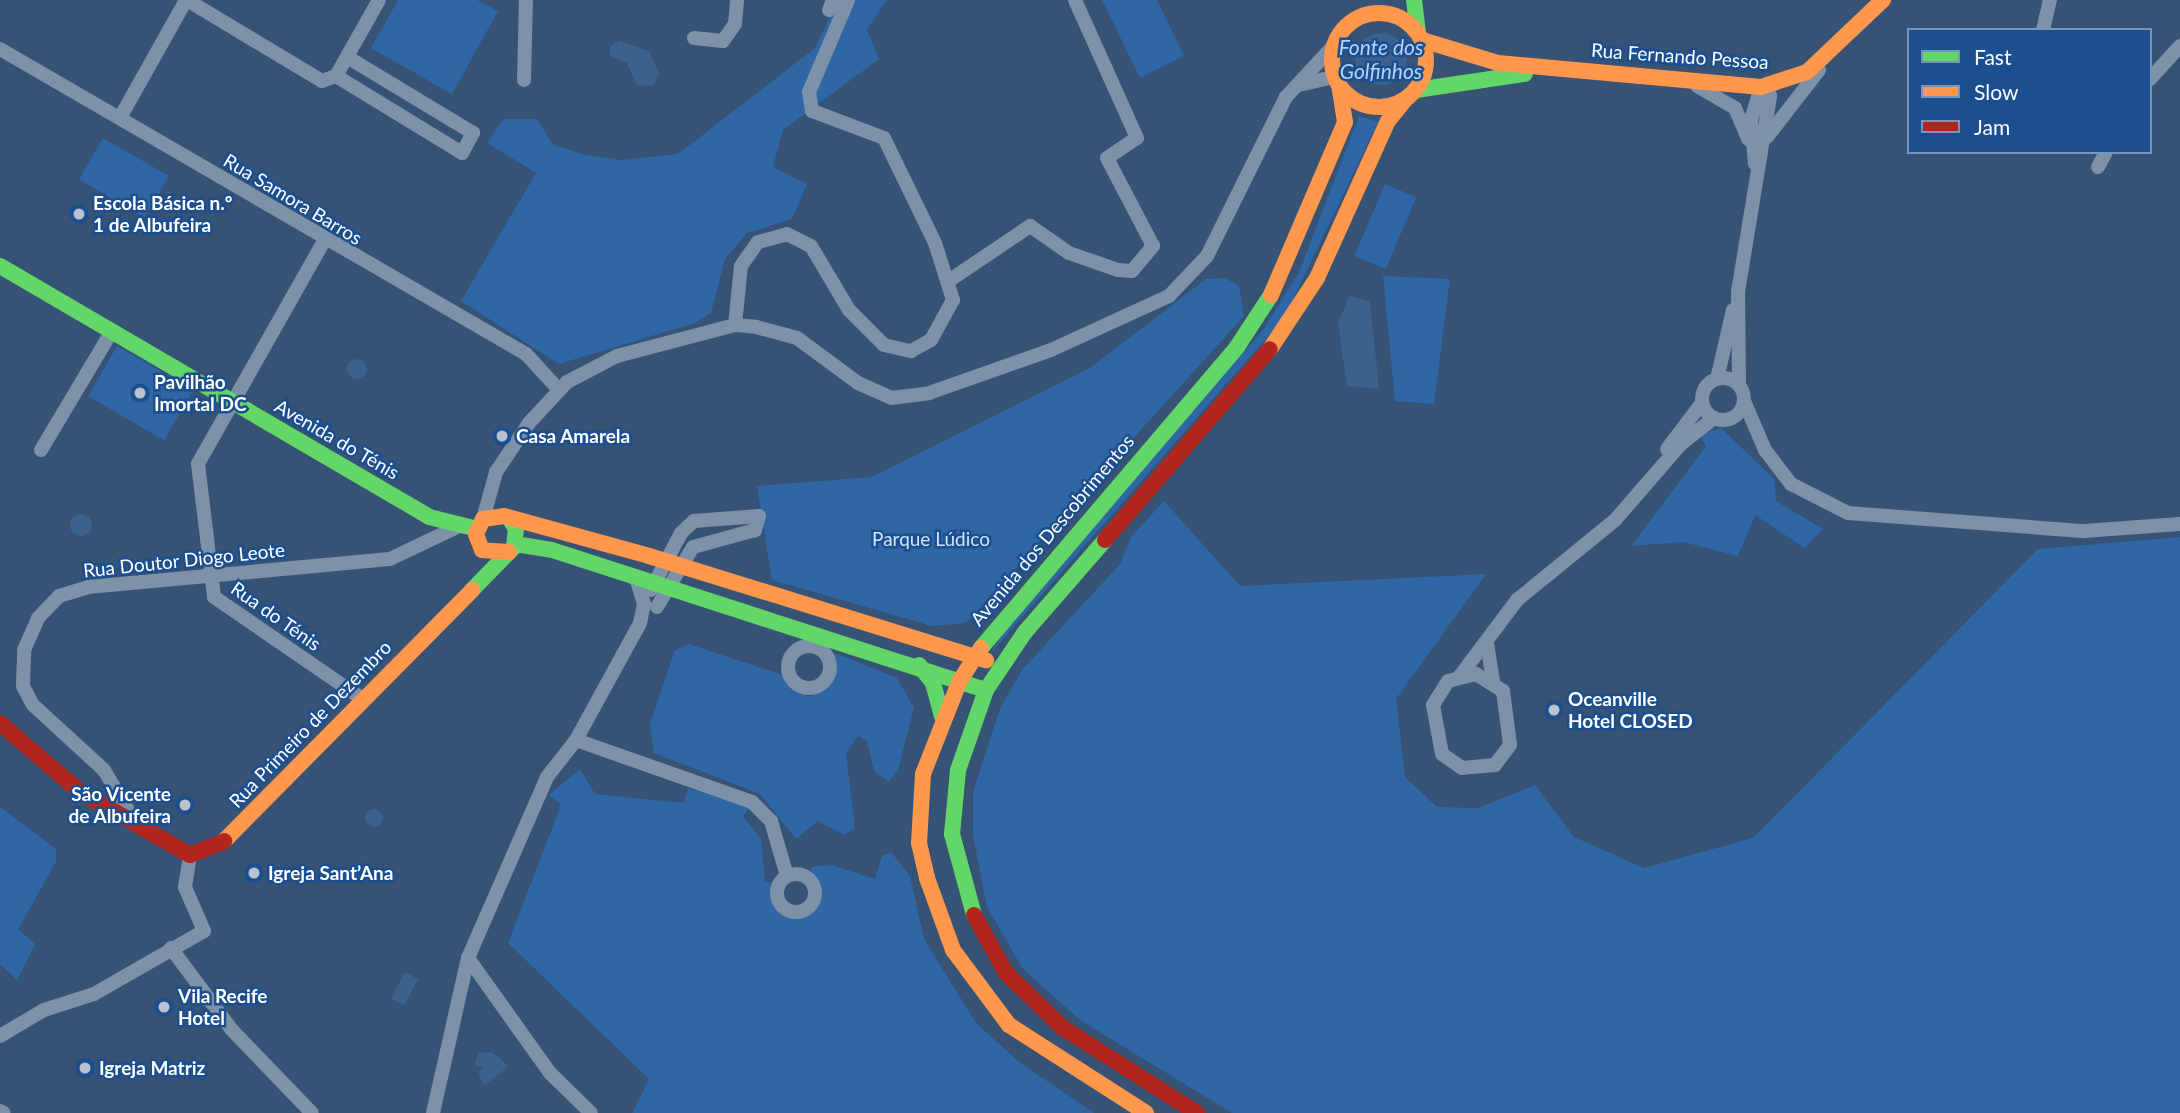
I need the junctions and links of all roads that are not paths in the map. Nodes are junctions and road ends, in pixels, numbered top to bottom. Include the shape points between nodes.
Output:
1 (187, 0) edge
2 (379, 0) edge
3 (737, 0) edge
4 (848, 0) edge
5 (1075, 0) edge
6 (1378, 0) edge
7 (1414, 0) edge
8 (1883, 0) edge
9 (2050, 0) edge
10 (522, 2) edge
11 (1351, 23) junction
12 (2043, 28) edge
13 (1854, 34) junction
14 (1420, 37) junction
15 (694, 38) dead end
16 (1335, 44) junction
17 (2180, 47) edge
18 (0, 49) edge
19 (347, 57) junction
20 (1568, 69) junction
21 (336, 76) junction
22 (2152, 77) edge
23 (1679, 79) junction
24 (524, 80) dead end
25 (1337, 81) junction
26 (1299, 85) junction
27 (1761, 87) junction
28 (1411, 94) junction
29 (121, 116) junction
30 (2105, 154) edge
31 (1755, 164) junction
32 (2098, 167) dead end
33 (324, 241) junction
34 (0, 266) edge
35 (950, 280) junction
36 (1738, 292) junction
37 (735, 325) junction
38 (113, 331) junction
39 (1717, 379) junction
40 (1739, 385) junction
41 (559, 390) junction
42 (1744, 401) junction
43 (233, 402) junction
44 (1702, 403) junction
45 (1717, 419) junction
46 (41, 450) dead end
47 (1765, 450) junction
48 (509, 518) junction
49 (1615, 520) junction
50 (480, 524) junction
51 (2180, 524) edge
52 (457, 527) junction
53 (512, 548) junction
54 (691, 551) junction
55 (656, 558) junction
56 (681, 565) junction
57 (698, 570) junction
58 (207, 577) junction
59 (636, 577) junction
60 (662, 585) junction
61 (697, 597) junction
62 (650, 606) junction
63 (1487, 643) junction
64 (976, 656) junction
65 (919, 665) junction
66 (1002, 666) junction
67 (1460, 676) junction
68 (960, 680) junction
69 (1493, 681) junction
70 (986, 690) junction
71 (361, 698) junction
72 (942, 716) junction
73 (0, 723) edge
74 (576, 740) junction
75 (134, 820) junction
76 (190, 855) junction
77 (787, 876) dead end
78 (171, 948) junction
79 (468, 958) junction
80 (0, 1036) edge
81 (312, 1113) edge
82 (433, 1113) edge
83 (591, 1113) edge
84 (1146, 1113) edge
85 (1197, 1113) edge

1 - 21 street via 322,81
1 - 29 street
2 - 19 street
3 - 15 street via 735,24 723,41
4 - 35 street via 810,92 812,111 884,138
5 - 35 street via 1137,138 1107,158 1153,246 1132,271 1118,270 1069,253 1030,226
6 - 11 main road
7 - 14 main road
8 - 13 main road, Rua Fernando Pessoa
9 - 12 street
10 - 24 street
11 - 14 main road via 1379,13 1401,19
11 - 16 main road
13 - 27 main road, Rua Fernando Pessoa via 1807,72
13 - 31 street via 1787,104
14 - 20 main road via 1473,58
14 - 28 main road via 1426,66
16 - 25 main road
16 - 26 street
17 - 22 street
18 - 29 street, Rua Samora Barros
19 - 21 street
19 - 21 street via 473,133 462,153
20 - 23 main road, Rua Fernando Pessoa
20 - 28 main road
23 - 27 main road, Rua Fernando Pessoa
23 - 31 street via 1735,108
25 - 26 street
25 - 28 main road via 1370,106
25 - 64 main road, Avenida dos Descobrimentos via 1345,122 1332,162 1269,300 1237,346 1082,521
26 - 37 street via 1270,124 1219,235 1190,279 1125,318 1051,350 929,393 891,398 858,383 797,338
27 - 31 street via 1770,96
28 - 66 main road via 1388,121 1317,278 1288,329 1090,555
29 - 33 street, Rua Samora Barros
30 - 32 street
31 - 36 street
33 - 41 street, Rua Samora Barros via 526,354
33 - 43 street, Rua do Ténis
34 - 38 main road, Avenida do Ténis
35 - 37 street via 953,300 931,340 911,351 884,345 849,310 811,246 787,234 758,242 741,266
36 - 39 street
36 - 40 street
37 - 41 street via 617,356
38 - 43 main road, Avenida do Ténis
38 - 46 street
39 - 40 street
39 - 44 street via 1706,386
40 - 42 street
41 - 50 street via 496,472
42 - 45 street via 1738,413
42 - 47 street
43 - 52 main road, Avenida do Ténis
43 - 58 street, Rua do Ténis via 198,464
44 - 45 street
44 - 49 street
45 - 47 street via 1736,424
45 - 49 street via 1681,444
47 - 51 street via 1791,484 1847,513 2084,531
48 - 50 main road, Avenida do Ténis
48 - 53 main road via 516,528
48 - 55 main road, Avenida do Ténis
49 - 63 street via 1517,600
50 - 52 main road, Avenida do Ténis
50 - 53 main road via 482,550
52 - 58 street, Rua Doutor Diogo Leote via 390,559
53 - 59 main road
53 - 71 main road, Rua Primeiro de Dezembro
54 - 55 street via 755,530 759,516 694,521
54 - 56 street
54 - 57 street
55 - 56 main road, Avenida do Ténis
55 - 60 street
56 - 57 main road, Avenida do Ténis
56 - 60 street
57 - 64 main road, Avenida do Ténis
58 - 71 street, Rua do Ténis via 214,597
58 - 75 street, Rua Doutor Diogo Leote via 88,587 59,596 38,618 24,650 23,686 33,705 104,770
59 - 60 main road
59 - 62 street
60 - 61 main road
60 - 62 street
61 - 62 street
61 - 65 main road
62 - 74 street
63 - 67 street
63 - 69 street
64 - 66 main road, Avenida do Ténis
64 - 68 main road, Avenida dos Descobrimentos
65 - 68 main road
65 - 72 main road via 933,683
66 - 70 main road
67 - 69 street
67 - 69 street via 1448,681 1433,705 1442,754 1461,768 1495,765 1510,745 1507,702
68 - 70 main road
68 - 72 main road, Avenida dos Descobrimentos
70 - 85 main road via 958,769 952,834 970,908 1031,1003
71 - 76 main road, Rua Primeiro de Dezembro via 233,836
72 - 84 main road, Avenida dos Descobrimentos via 923,774 919,843 953,950 1009,1025
73 - 75 main road via 37,761
74 - 77 street via 752,802 771,821
74 - 79 street via 547,777
75 - 76 main road
76 - 78 street via 185,887 204,931
78 - 80 street via 94,995 44,1010
78 - 81 street via 232,1030
79 - 82 street
79 - 83 street via 550,1073

